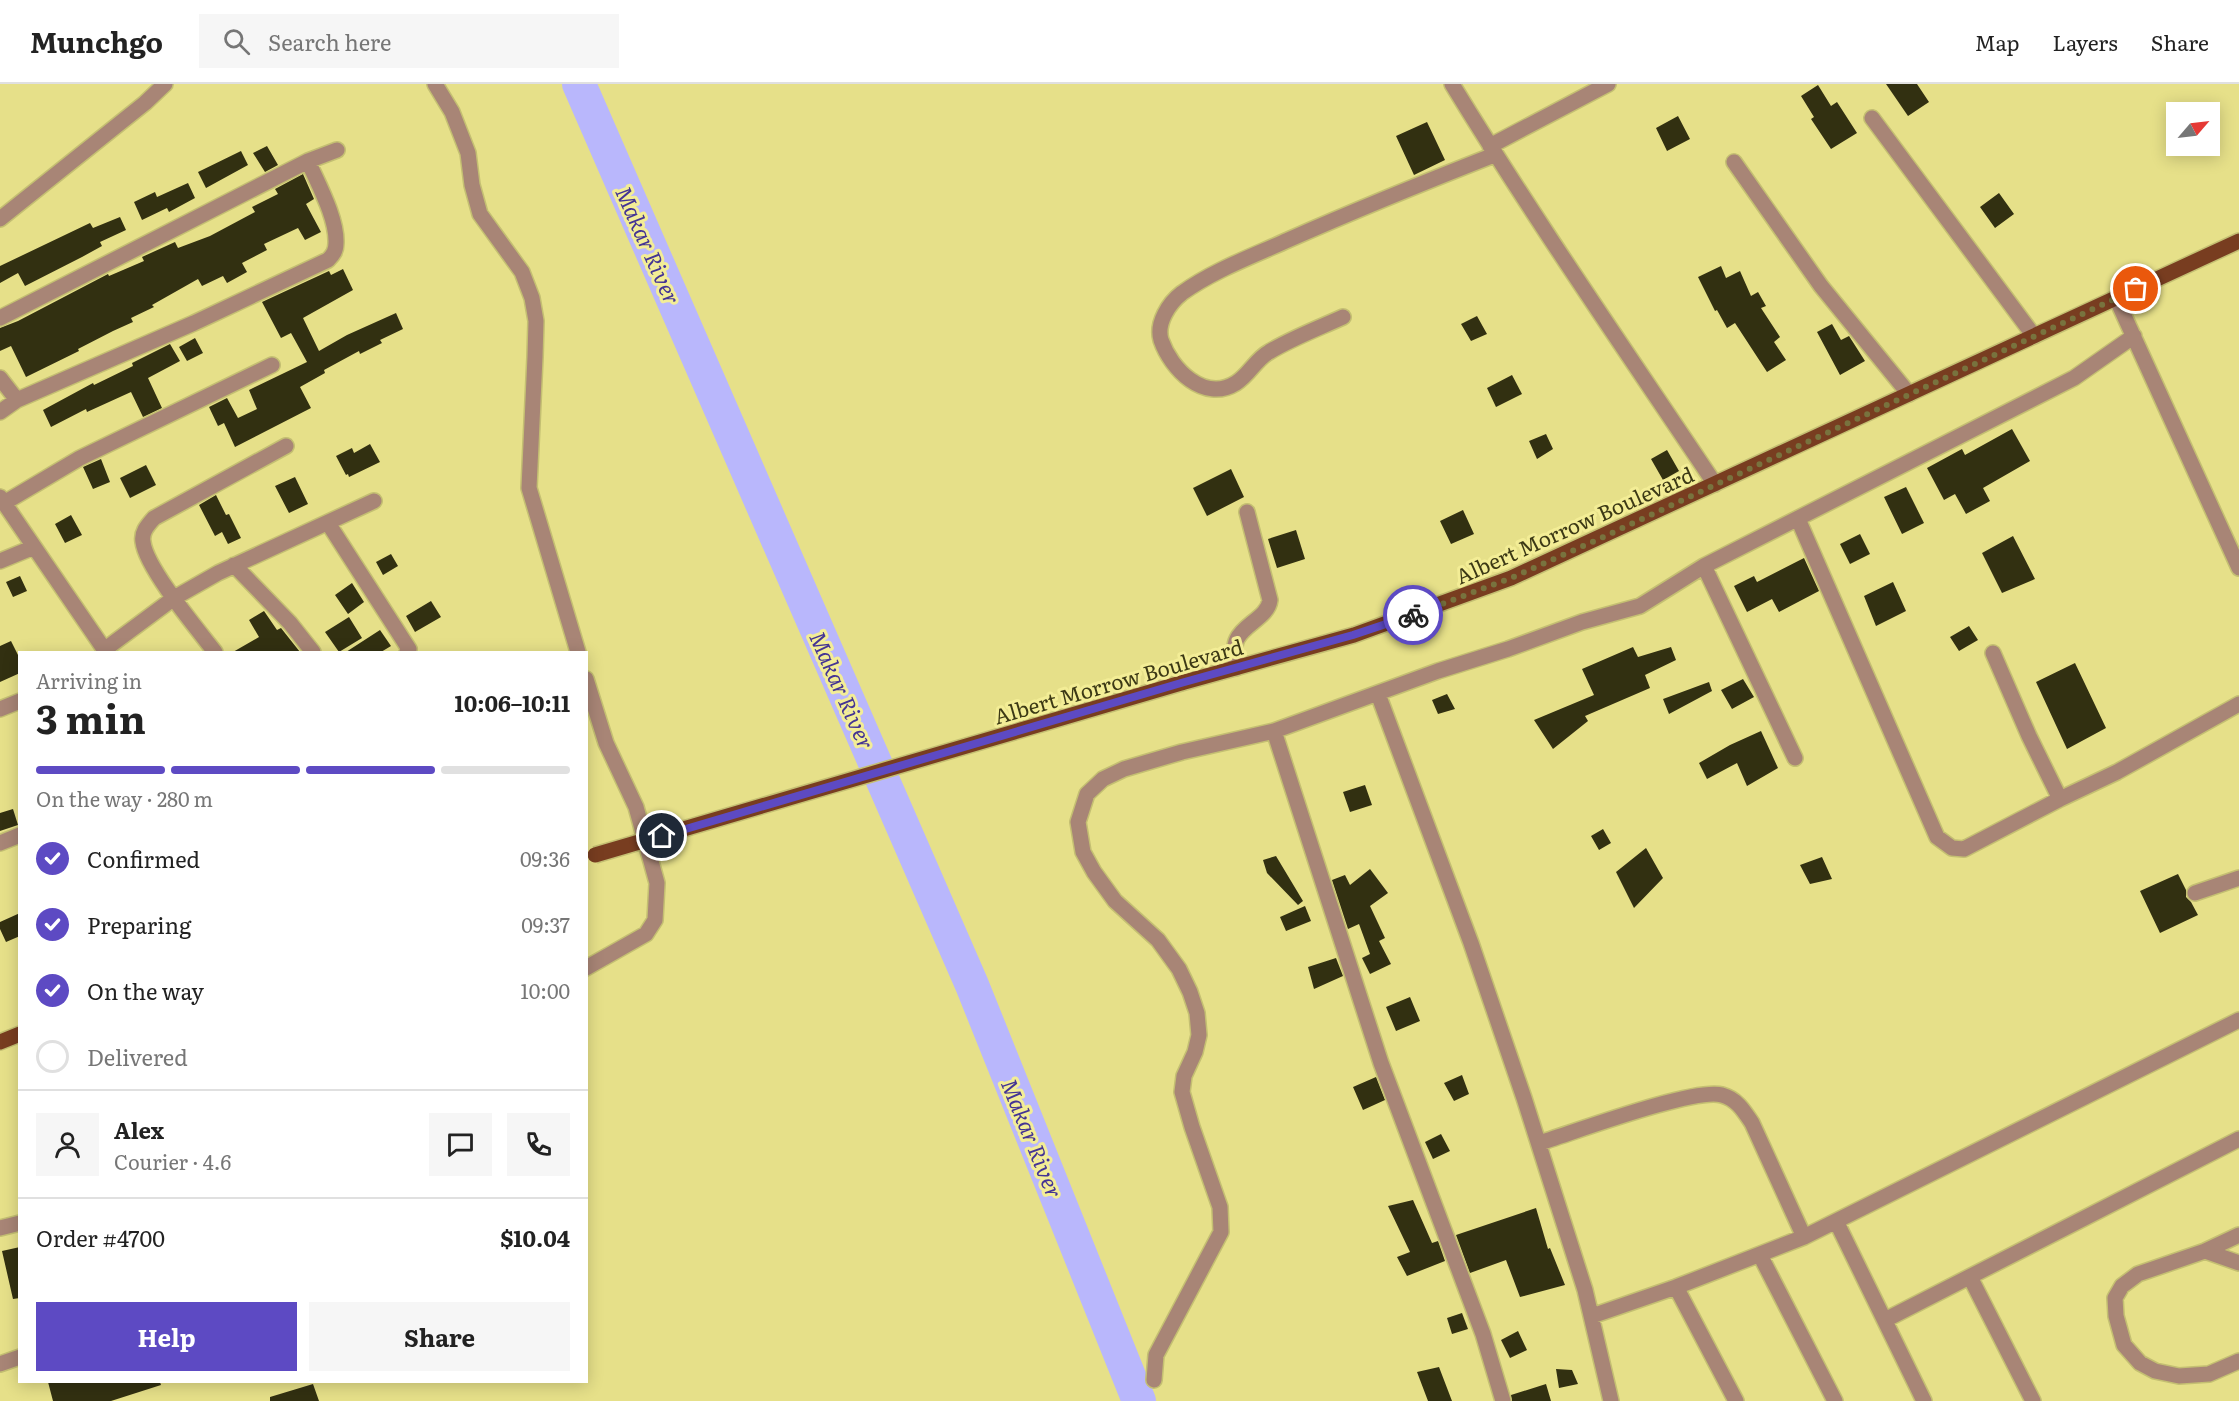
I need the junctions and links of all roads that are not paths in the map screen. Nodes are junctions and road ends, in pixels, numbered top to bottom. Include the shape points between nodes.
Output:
1 (165, 84) edge
2 (435, 84) edge
3 (1452, 84) edge
4 (1608, 84) edge
5 (1872, 118) dead end
6 (337, 150) dead end
7 (1492, 150) junction
8 (308, 161) junction
9 (1734, 162) dead end
10 (0, 219) edge
11 (2239, 242) edge
12 (2116, 298) junction
13 (1343, 317) dead end
14 (0, 318) edge
15 (2034, 336) junction
16 (2134, 336) junction
17 (272, 365) dead end
18 (0, 378) edge
19 (1909, 394) junction
20 (17, 400) junction
21 (0, 412) edge
22 (286, 446) dead end
23 (1715, 484) junction
24 (2, 500) edge
25 (374, 501) dead end
26 (1247, 512) dead end
27 (1798, 519) junction
28 (328, 522) junction
29 (34, 547) junction
30 (0, 561) edge
31 (234, 565) junction
32 (1704, 566) junction
33 (2239, 568) edge
34 (174, 598) junction
35 (105, 651) edge
36 (214, 651) edge
37 (312, 651) edge
38 (408, 651) edge
39 (578, 651) edge
40 (1993, 653) dead end
41 (1236, 668) junction
42 (588, 686) edge
43 (1377, 694) junction
44 (18, 702) edge
45 (2239, 704) edge
46 (0, 709) edge
47 (1274, 731) junction
48 (1795, 758) dead end
49 (2060, 799) junction
50 (18, 836) edge
51 (0, 843) edge
52 (591, 857) edge
53 (2239, 878) edge
54 (2194, 893) dead end
55 (588, 967) edge
56 (2239, 1020) edge
57 (18, 1035) edge
58 (0, 1042) edge
59 (2239, 1139) edge
60 (1539, 1143) junction
61 (1836, 1221) junction
62 (18, 1224) edge
63 (0, 1228) edge
64 (2239, 1235) edge
65 (1803, 1237) junction
66 (2205, 1251) junction
67 (1761, 1255) junction
68 (2239, 1263) edge
69 (1970, 1277) junction
70 (1676, 1287) junction
71 (1592, 1316) junction
72 (1885, 1320) junction
73 (18, 1359) edge
74 (2239, 1361) edge
75 (0, 1364) edge
76 (1154, 1380) dead end
77 (1503, 1401) edge
78 (1611, 1401) edge
79 (1736, 1401) edge
80 (1835, 1401) edge
81 (1924, 1401) edge
82 (2033, 1401) edge

1 - 10 street
2 - 39 street via 452,112 468,153 480,214 522,272 532,298 536,321 529,488
3 - 7 street
4 - 7 street
5 - 15 street
6 - 8 street
7 - 13 street via 1200,282 1170,304 1162,319 1160,335 1166,353 1181,373 1199,386 1218,390 1236,383 1262,356 1278,346
7 - 23 street
8 - 14 street
8 - 20 street via 335,230 337,244 328,260 194,324
9 - 19 street via 1821,286
11 - 12 main road, Albert Morrow Boulevard
12 - 15 main road, Albert Morrow Boulevard
12 - 16 street
15 - 19 main road, Albert Morrow Boulevard
16 - 27 street via 2065,383
16 - 33 street
17 - 24 street
18 - 20 street
19 - 23 main road, Albert Morrow Boulevard
20 - 21 street
22 - 34 street via 154,518 147,526 142,541 146,555
23 - 41 main road, Albert Morrow Boulevard via 1456,600 1353,635
24 - 29 street
25 - 28 street
26 - 41 street via 1270,600 1268,608 1236,639
27 - 32 street
27 - 49 street via 1937,837 1952,848 1964,849
28 - 31 street
28 - 38 street
29 - 30 street
29 - 35 street
31 - 34 street
31 - 37 street
32 - 43 street via 1640,606 1582,622
32 - 48 street
34 - 35 street
34 - 36 street
40 - 49 street
41 - 52 main road, Albert Morrow Boulevard, bridge
42 - 55 street via 606,743 636,807 657,884 655,920 646,934
43 - 47 street
43 - 60 street via 1471,943
44 - 46 street
45 - 49 street
47 - 76 street via 1124,769 1103,779 1087,794 1078,822 1083,852 1094,872 1115,901 1158,940 1179,969 1197,1013 1199,1035 1182,1092 1220,1207 1221,1232 1156,1355
47 - 77 street via 1381,1063 1483,1334
50 - 51 street
53 - 54 street
56 - 61 street
57 - 58 main road
59 - 69 street
60 - 65 street via 1667,1103 1708,1093 1724,1095 1741,1106 1752,1123
60 - 71 street
61 - 65 street
61 - 72 street
62 - 63 street
64 - 66 street
65 - 67 street
66 - 68 street
66 - 74 street via 2138,1274 2122,1286 2115,1298 2124,1345 2140,1363 2179,1376 2209,1374
67 - 70 street
67 - 80 street
69 - 72 street
69 - 82 street
70 - 71 street
70 - 79 street
71 - 78 street
72 - 81 street
73 - 75 street

